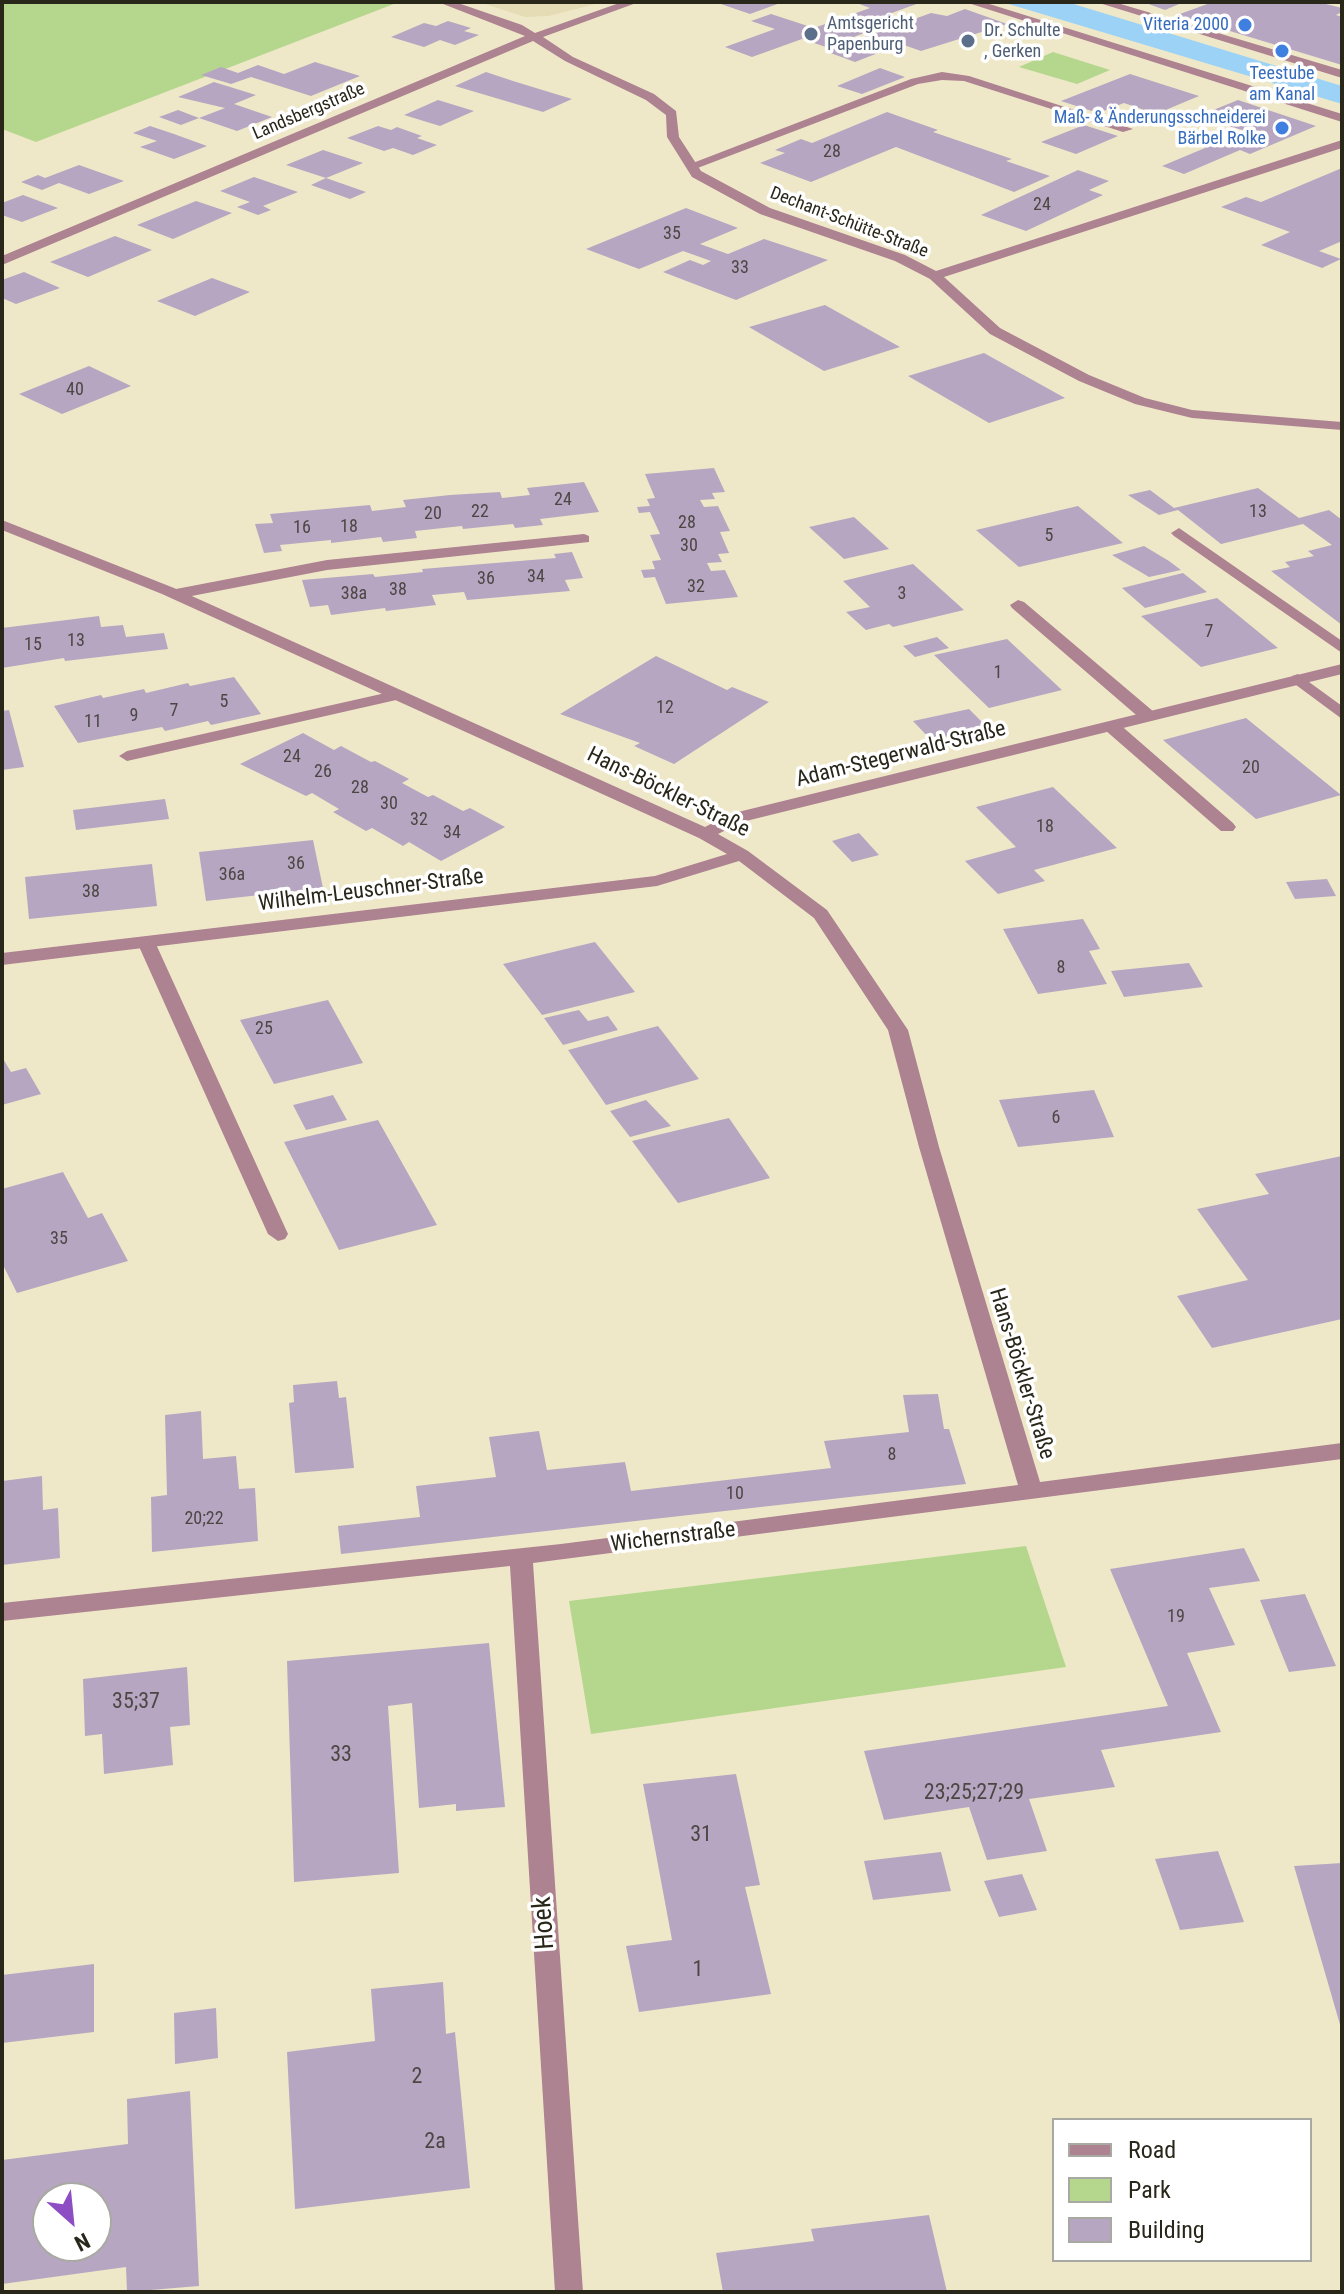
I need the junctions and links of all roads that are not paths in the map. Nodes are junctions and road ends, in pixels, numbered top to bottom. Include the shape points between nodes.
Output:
1 (444, 2) edge
2 (633, 2) edge
3 (971, 2) edge
4 (1102, 2) edge
5 (533, 37) junction
6 (1342, 74) edge
7 (1342, 118) edge
8 (1127, 129) dead end
9 (1342, 144) edge
10 (691, 166) junction
11 (2, 261) edge
12 (935, 276) junction
13 (1342, 426) edge
14 (2, 525) edge
15 (1179, 533) dead end
16 (584, 539) dead end
17 (176, 594) junction
18 (1018, 605) dead end
19 (1342, 648) edge
20 (1342, 669) edge
21 (1298, 679) junction
22 (399, 695) junction
23 (1342, 714) edge
24 (1148, 716) junction
25 (1111, 726) junction
26 (127, 756) dead end
27 (1227, 827) dead end
28 (705, 834) junction
29 (742, 855) junction
30 (146, 942) junction
31 (2, 959) edge
32 (278, 1234) dead end
33 (1342, 1451) edge
34 (1032, 1493) junction
35 (521, 1555) junction
36 (2, 1612) edge
37 (569, 2292) edge

1 - 5 street, Dechant-Schütte-Straße
2 - 5 street, Landsbergstraße
3 - 7 street
4 - 6 street
5 - 10 street, Dechant-Schütte-Straße via 650,97 672,114 673,137
5 - 11 street, Landsbergstraße
8 - 10 street via 965,78 942,76 915,81
9 - 12 street, Dechant-Schütte-Straße
10 - 12 street, Dechant-Schütte-Straße via 696,174 765,211 900,258
12 - 13 street, Dechant-Schütte-Straße via 995,331 1140,401 1192,414
14 - 17 street, Hans-Böckler-Straße
15 - 19 street
16 - 17 street via 327,565
17 - 22 street, Hans-Böckler-Straße
18 - 24 street
20 - 21 street, Adam-Stegerwald-Straße
21 - 23 street
21 - 24 street, Adam-Stegerwald-Straße
22 - 26 street
22 - 28 street, Hans-Böckler-Straße
24 - 25 street, Adam-Stegerwald-Straße
25 - 27 street
25 - 28 street, Adam-Stegerwald-Straße via 736,818
28 - 29 street, Hans-Böckler-Straße
29 - 30 street, Wilhelm-Leuschner-Straße via 657,881
29 - 34 street, Hans-Böckler-Straße via 821,914 898,1030
30 - 31 street, Wilhelm-Leuschner-Straße
30 - 32 street
33 - 34 street, Wichernstraße
34 - 35 street, Wichernstraße
35 - 36 street, Wichernstraße
35 - 37 street, Hoek

